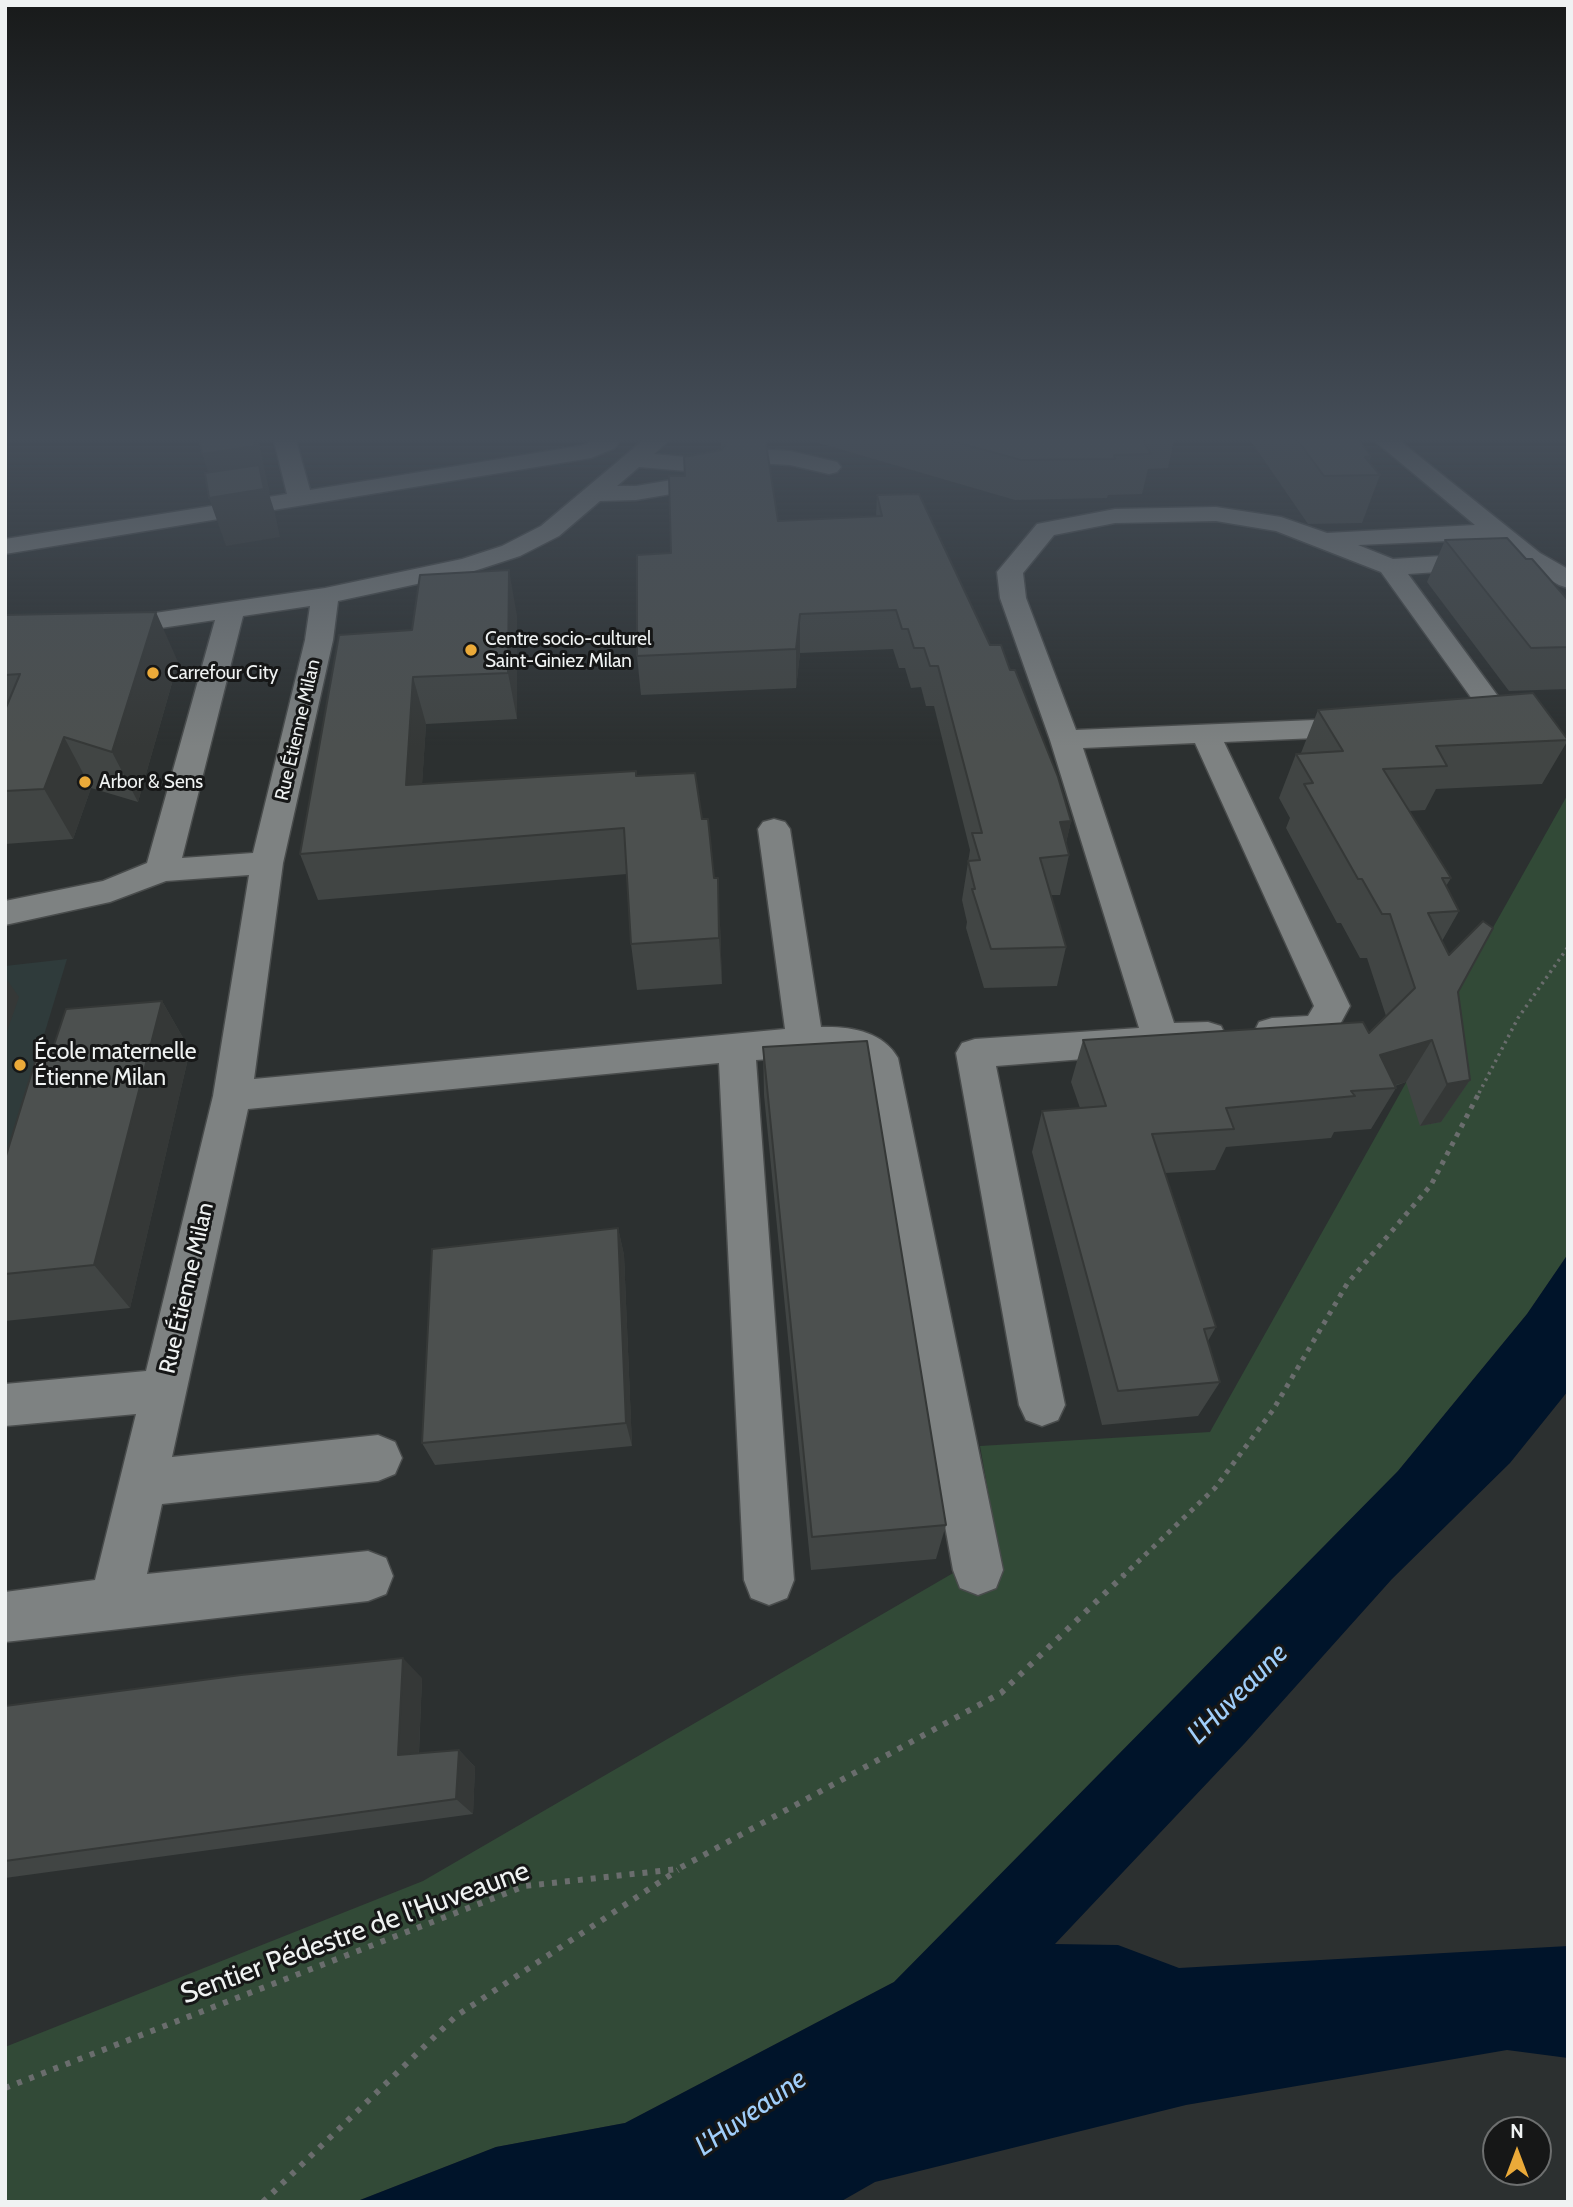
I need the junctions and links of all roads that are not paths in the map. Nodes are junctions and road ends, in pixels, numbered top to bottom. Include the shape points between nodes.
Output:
1 (48, 540) edge
2 (532, 540) edge
3 (1037, 540) edge
4 (1323, 540) edge
5 (1509, 540) edge
6 (5, 547) edge
7 (1531, 558) junction
8 (1390, 567) junction
9 (1568, 580) edge
10 (325, 596) junction
11 (231, 611) junction
12 (5, 643) edge
13 (1428, 723) edge
14 (1386, 726) edge
15 (1206, 734) junction
16 (1065, 740) junction
17 (775, 829) dead end
18 (267, 863) junction
19 (162, 870) junction
20 (5, 913) edge
21 (1160, 1038) junction
22 (805, 1041) junction
23 (737, 1048) junction
24 (232, 1096) junction
25 (164, 1390) junction
26 (5, 1405) edge
27 (1042, 1405) dead end
28 (378, 1458) dead end
29 (143, 1483) junction
30 (978, 1570) dead end
31 (368, 1576) dead end
32 (769, 1580) dead end
33 (115, 1603) junction
34 (5, 1617) edge

1 - 6 street
2 - 10 street via 468,565
3 - 16 street via 1010,572 1013,598
4 - 8 street
5 - 7 street
7 - 8 street
7 - 9 street
8 - 13 street via 1489,703 1483,721
10 - 11 street
10 - 18 street, Rue Étienne Milan
11 - 12 street
11 - 19 street
14 - 15 street
15 - 16 street
15 - 21 street via 1332,1006 1319,1029
16 - 21 street
17 - 22 street
18 - 19 street
18 - 24 street, Rue Étienne Milan
19 - 20 street via 110,891
21 - 27 street via 975,1053
22 - 23 street
22 - 30 street via 848,1040 879,1058
23 - 24 street
23 - 32 street
24 - 25 street, Rue Étienne Milan
25 - 26 street
25 - 29 street, Rue Étienne Milan
28 - 29 street
29 - 33 street, Rue Étienne Milan
31 - 33 street
33 - 34 street

